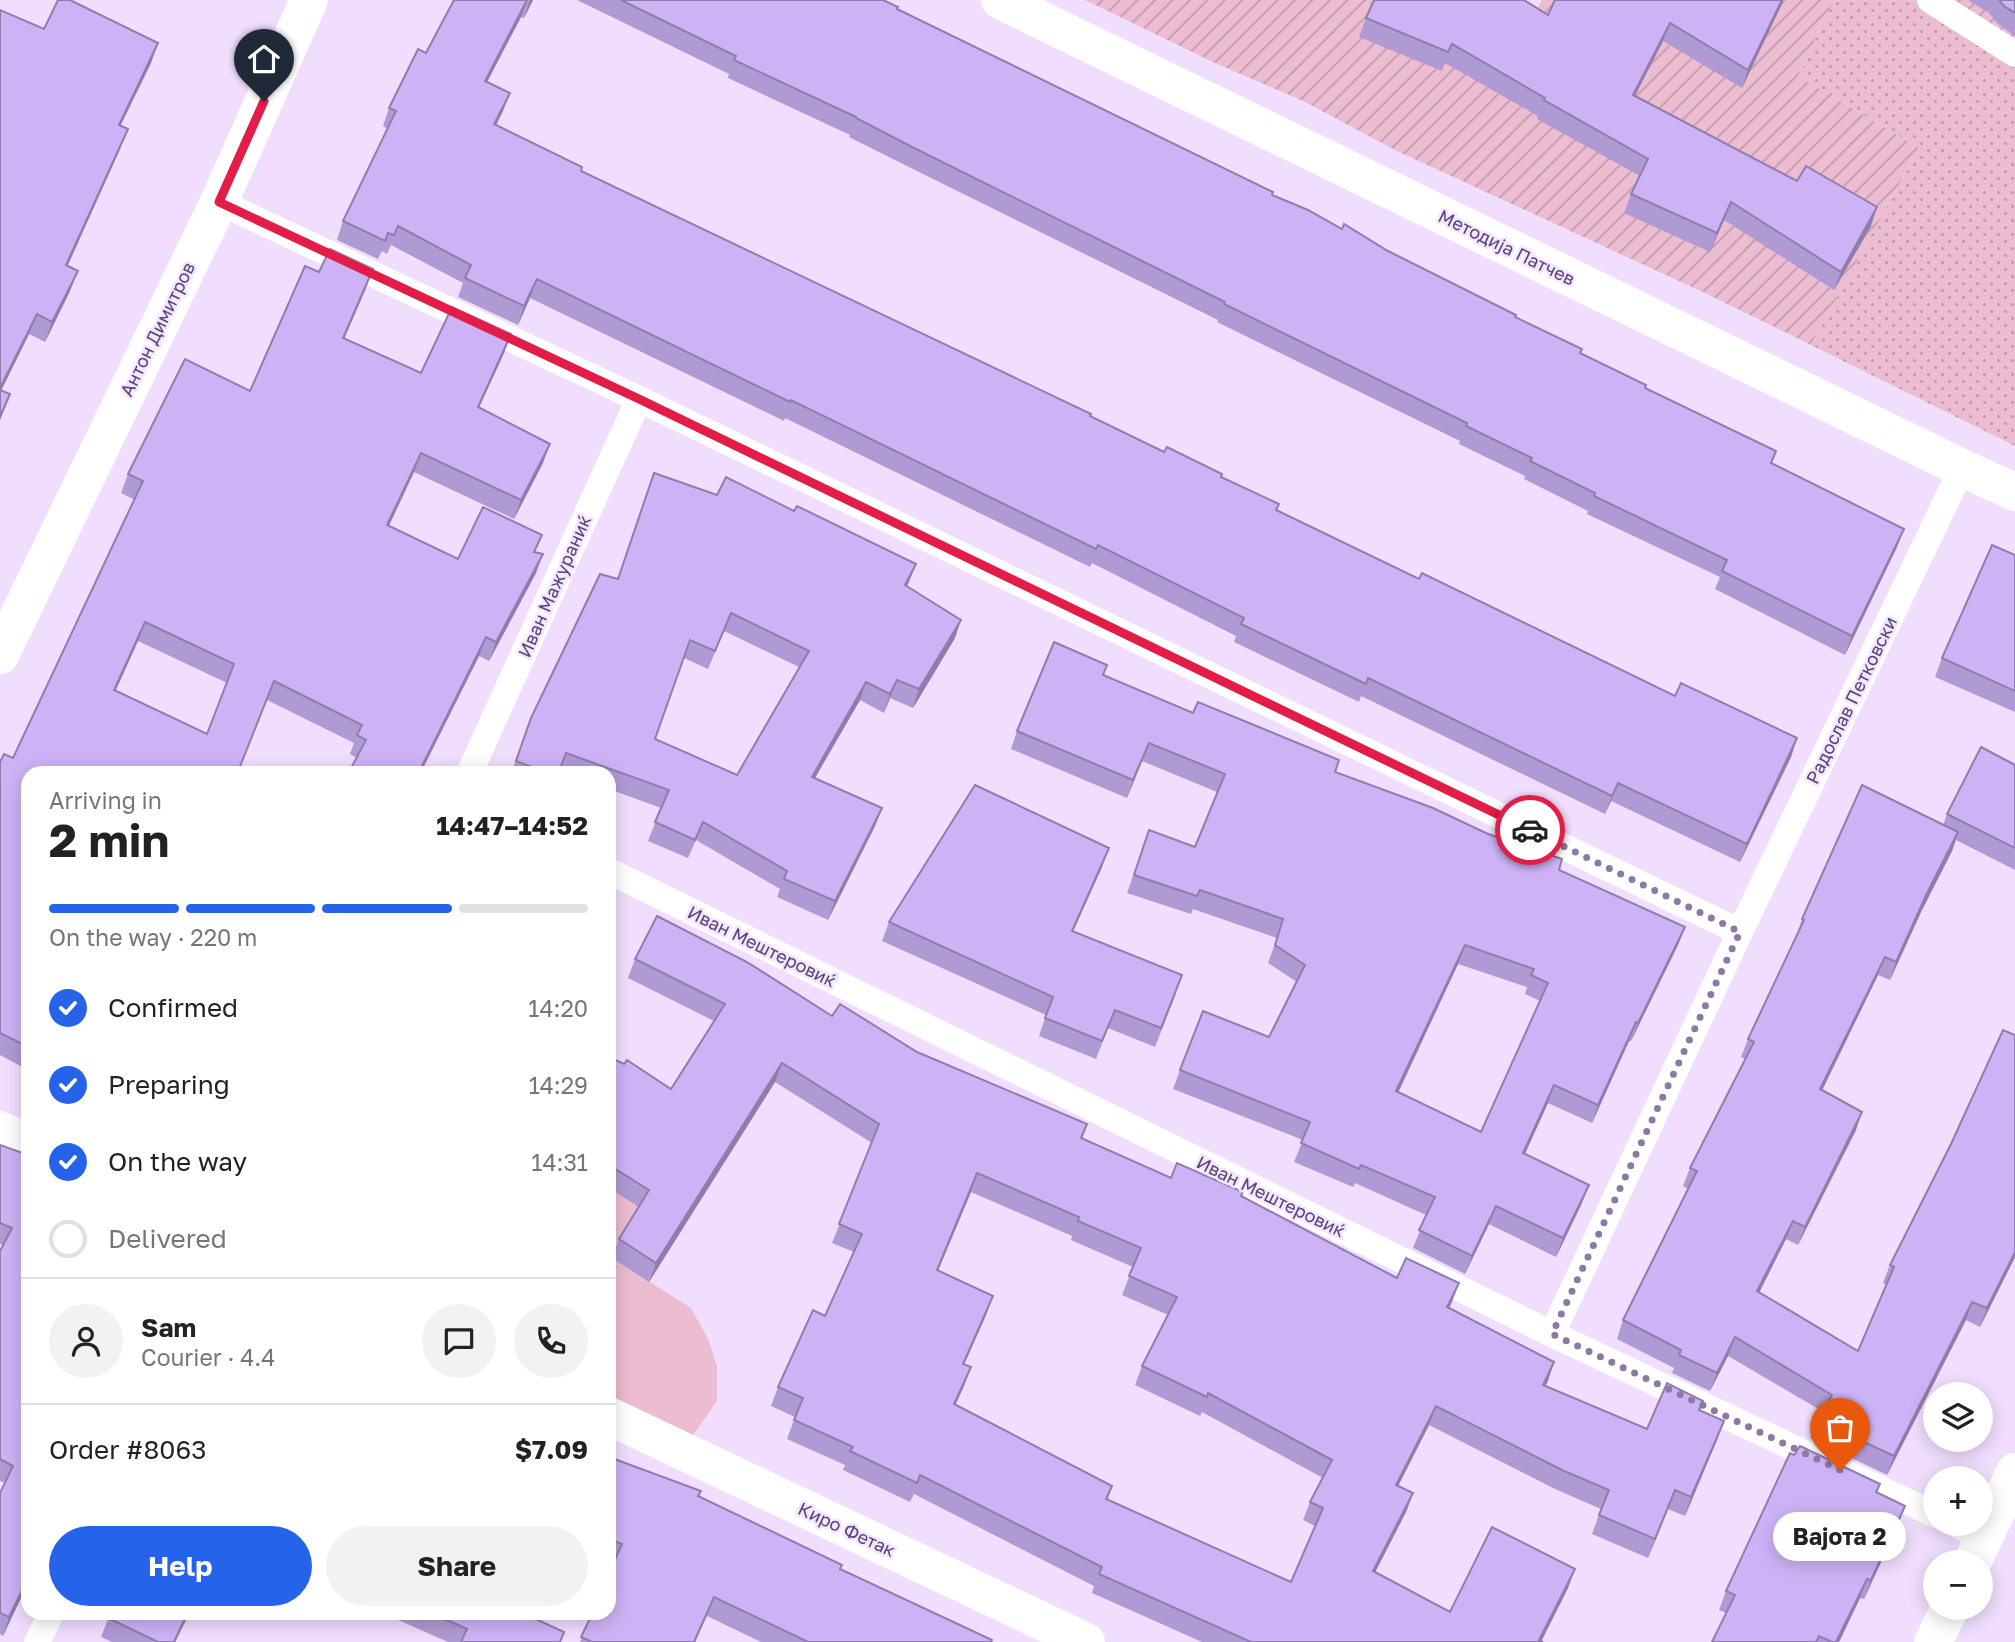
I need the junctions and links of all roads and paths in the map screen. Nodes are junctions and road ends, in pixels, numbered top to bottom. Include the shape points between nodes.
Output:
1 (309, 0) edge
2 (1000, 0) edge
3 (1930, 0) edge
4 (2015, 54) edge
5 (219, 202) junction
6 (639, 399) junction
7 (1962, 468) junction
8 (2015, 492) edge
9 (0, 655) edge
10 (473, 766) edge
11 (616, 874) edge
12 (1740, 932) junction
13 (0, 1130) edge
14 (21, 1140) edge
15 (1552, 1334) junction
16 (616, 1419) edge
17 (2015, 1472) edge
18 (1923, 1509) edge
19 (1971, 1542) edge
20 (48, 1620) edge
21 (1944, 1620) edge
22 (37, 1642) edge
23 (1086, 1642) edge
24 (1933, 1642) edge

1 - 5 street, Антон Димитров
2 - 7 street, Методија Патчев
3 - 4 lane
5 - 6 lane
5 - 9 street, Антон Димитров
6 - 10 lane, Иван Мажураниќ
6 - 12 lane
7 - 8 street, Методија Патчев
7 - 12 lane, Радослав Петковски
11 - 15 lane, Иван Мештеровиќ
12 - 15 lane, Радослав Петковски
13 - 14 street
15 - 18 lane, Иван Мештеровиќ
16 - 23 street, Киро Фетак
17 - 19 street
20 - 22 lane
21 - 24 street

